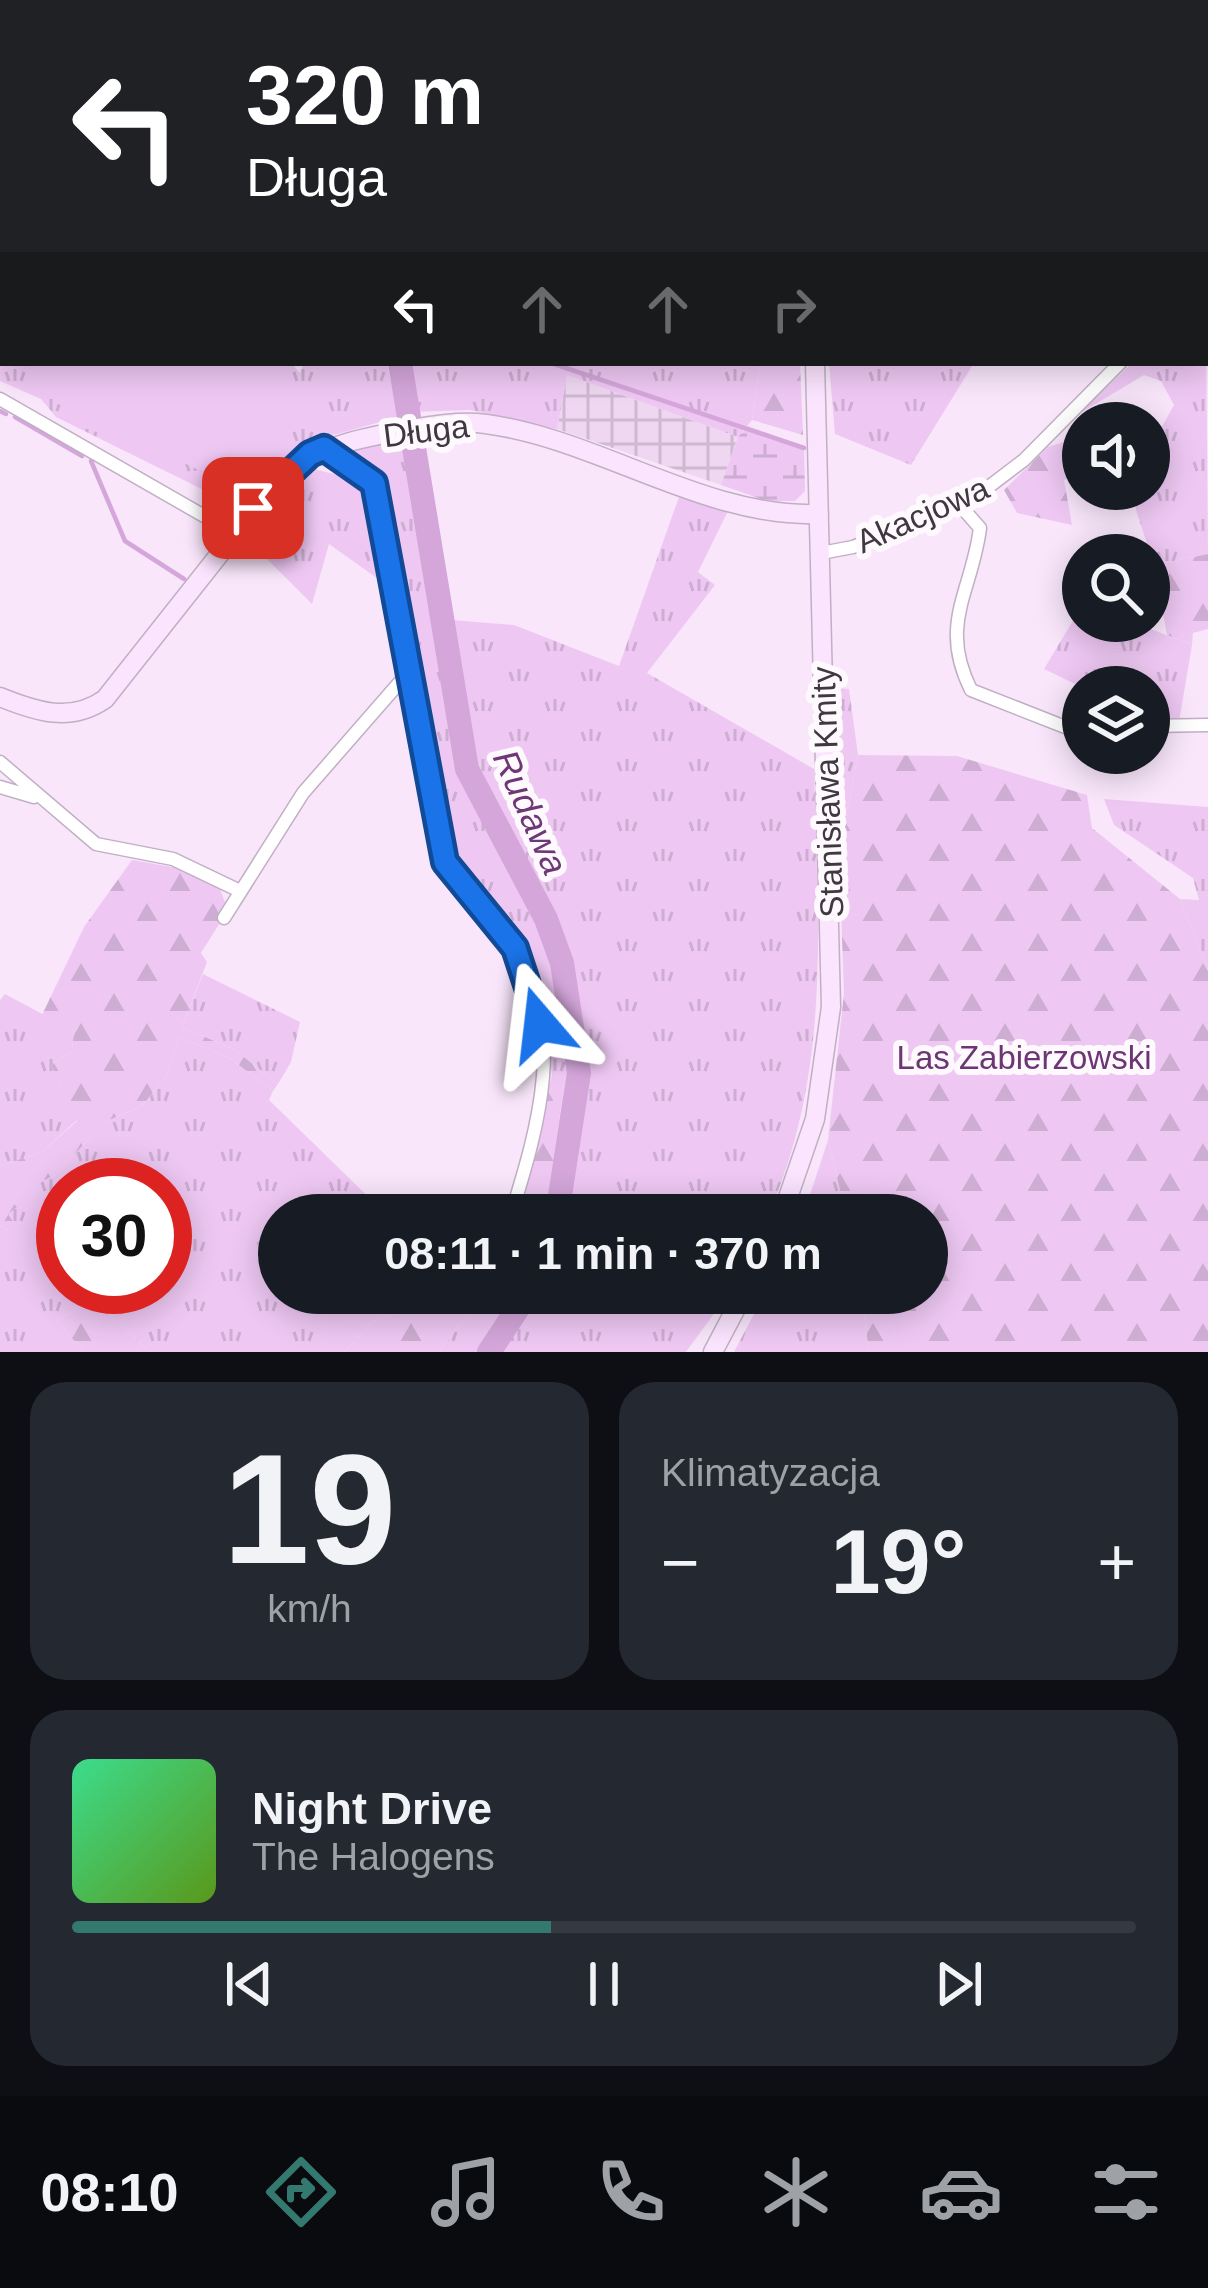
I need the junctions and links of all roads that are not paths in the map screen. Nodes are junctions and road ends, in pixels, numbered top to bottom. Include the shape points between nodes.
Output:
1 (815, 366) edge
2 (1117, 366) edge
3 (0, 399) edge
4 (324, 448) junction
5 (958, 503) junction
6 (819, 514) junction
7 (232, 532) junction
8 (821, 553) junction
9 (406, 675) junction
10 (0, 697) edge
11 (1208, 725) edge
12 (1062, 726) edge
13 (1170, 726) edge
14 (0, 762) edge
15 (0, 787) edge
16 (40, 800) junction
17 (240, 891) junction
18 (224, 918) dead end
19 (517, 1194) edge
20 (789, 1194) edge
21 (733, 1314) edge
22 (712, 1352) edge

1 - 6 street, Stanisława Kmity
2 - 5 street, Akacjowa via 1024,460
3 - 7 street
4 - 6 street, Długa via 480,422 759,509
4 - 7 street, Długa via 279,479
4 - 9 street via 377,489
5 - 8 street, Akacjowa
5 - 12 street via 980,528 955,617 958,664 971,689
6 - 8 street, Stanisława Kmity
7 - 10 street, Długa via 105,699 84,714
8 - 20 street, Stanisława Kmity via 830,1021 814,1119
9 - 17 street via 303,794
9 - 19 street via 445,862 515,948 545,1050 544,1101
11 - 13 street
14 - 16 street
15 - 16 street
16 - 17 street via 96,844 173,859
17 - 18 street
21 - 22 street

